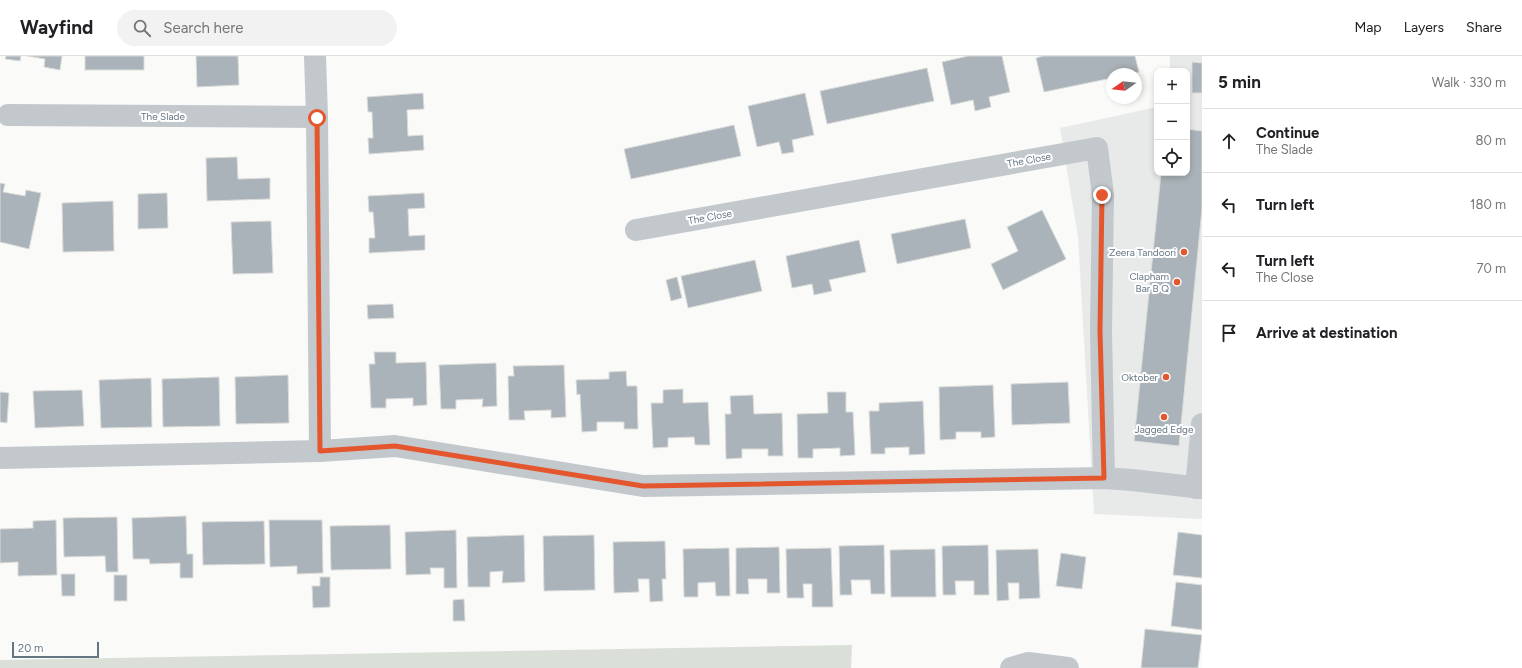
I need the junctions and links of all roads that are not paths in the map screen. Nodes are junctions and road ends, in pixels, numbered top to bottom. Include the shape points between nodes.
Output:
1 (315, 56) edge
2 (8, 115) dead end
3 (317, 118) junction
4 (636, 230) dead end
5 (1202, 424) edge
6 (320, 451) junction
7 (0, 458) edge
8 (1104, 478) junction
9 (1199, 488) edge
10 (1011, 668) edge
11 (1068, 668) edge

1 - 3 street
2 - 3 street, The Slade
3 - 6 street
4 - 8 street, The Close via 1097,148 1102,195 1100,331
5 - 9 street
6 - 7 street
6 - 8 street via 395,446 643,486
8 - 9 street
10 - 11 street via 1028,663

